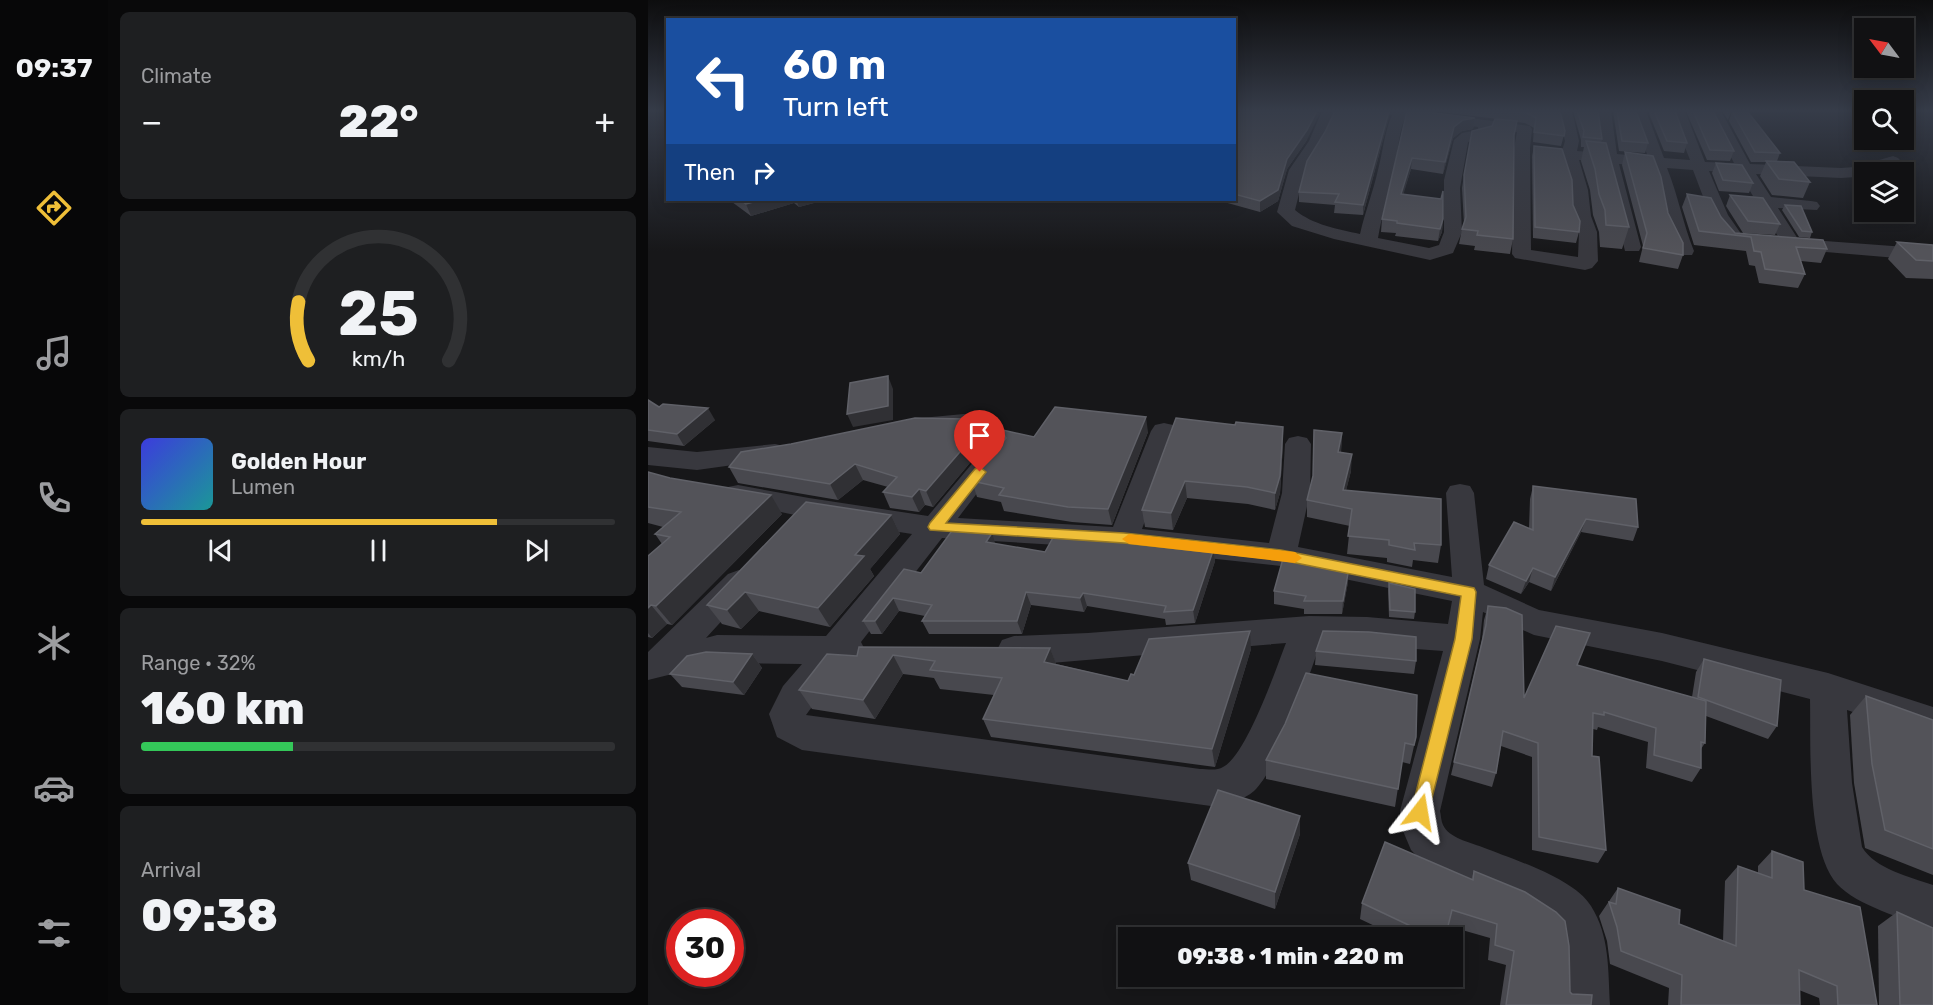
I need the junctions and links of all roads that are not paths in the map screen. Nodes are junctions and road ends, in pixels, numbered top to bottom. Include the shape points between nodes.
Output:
1 (1305, 158) edge
2 (1388, 158) edge
3 (1457, 158) edge
4 (1527, 158) edge
5 (1565, 158) edge
6 (1610, 158) joint
7 (1656, 158) edge
8 (1697, 158) edge
9 (1739, 158) edge
10 (1893, 161) dead end
11 (1657, 162) junction
12 (1700, 166) junction
13 (1744, 168) junction
14 (1669, 194) junction
15 (1712, 198) junction
16 (1766, 202) junction
17 (1811, 206) dead end
18 (1368, 241) junction
19 (1793, 245) junction
20 (1632, 247) dead end
21 (1685, 251) edge
22 (1933, 255) edge
23 (908, 426) edge
24 (1164, 431) dead end
25 (1298, 444) dead end
26 (801, 448) edge
27 (648, 456) edge
28 (648, 477) edge
29 (1460, 493) dead end
30 (809, 508) junction
31 (935, 527) junction
32 (785, 534) edge
33 (1124, 538) junction
34 (1281, 555) junction
35 (760, 560) edge
36 (1469, 592) junction
37 (1309, 629) junction
38 (1464, 639) junction
39 (836, 650) junction
40 (882, 650) edge
41 (987, 650) edge
42 (655, 664) edge
43 (1828, 688) junction
44 (1933, 723) edge
45 (1933, 907) edge
46 (1586, 1005) edge

1 - 18 street via 1297,170 1287,212 1298,222 1316,229
2 - 18 street
3 - 18 street via 1451,206 1453,228 1446,249 1430,254
4 - 5 street via 1522,254 1585,264 1588,232 1580,190
6 - 11 street
6 - 20 street
7 - 11 street
8 - 12 street
9 - 13 street
10 - 13 street via 1841,173
11 - 12 street
11 - 14 street
12 - 13 street
12 - 15 street
13 - 16 street
14 - 15 street
14 - 21 street
15 - 16 street
15 - 19 street via 1737,240
16 - 17 street
16 - 19 street
19 - 22 street
23 - 31 street via 945,422 993,439
24 - 33 street
25 - 34 street via 1296,492
26 - 27 street via 697,461
28 - 30 street
29 - 36 street
30 - 31 street
30 - 32 street
31 - 33 street
31 - 39 street
33 - 34 street
34 - 36 street
35 - 42 street
36 - 38 street
36 - 43 street via 1534,622 1662,647
37 - 38 street
37 - 39 street via 1256,758 1241,777 1223,788 802,733 790,725 787,714 796,697
37 - 41 street via 1057,650
38 - 46 street via 1420,812 1423,828 1429,843 1443,853 1545,897 1574,919 1582,940
39 - 40 street
39 - 42 street via 717,649
43 - 44 street
43 - 45 street via 1835,812 1840,845 1850,868 1872,882

